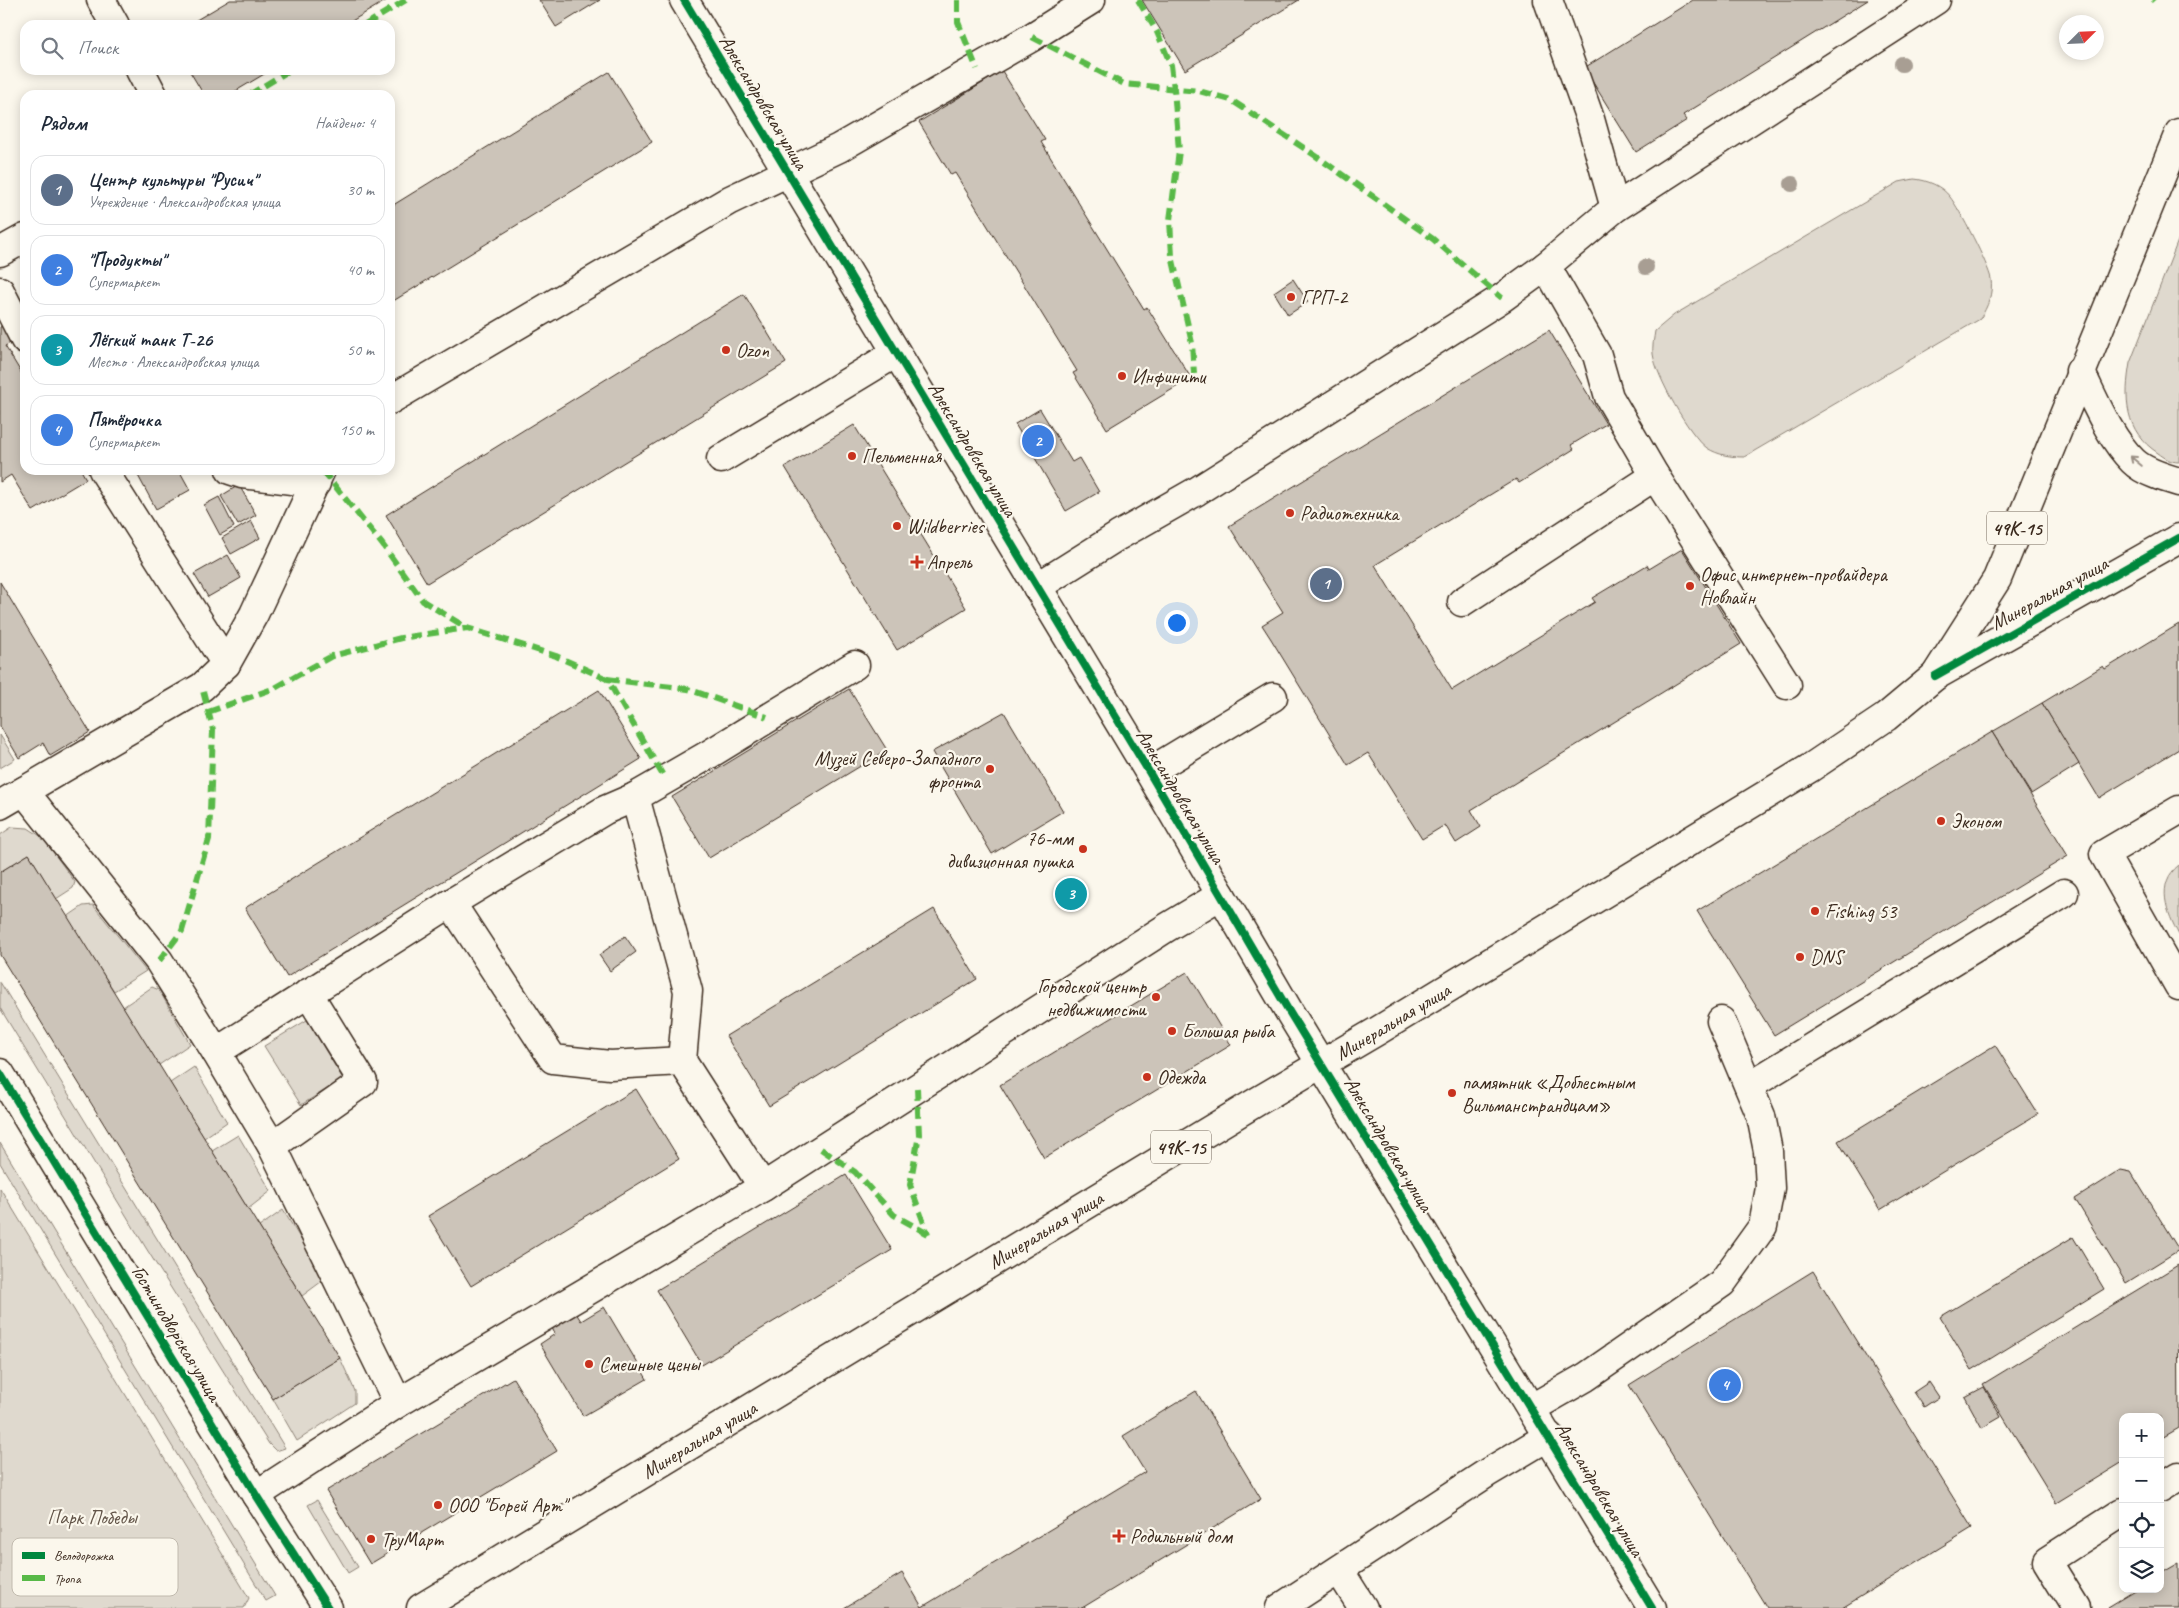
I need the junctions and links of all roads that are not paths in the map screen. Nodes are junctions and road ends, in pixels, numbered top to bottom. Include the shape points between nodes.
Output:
1 (101, 0) edge
2 (684, 0) edge
3 (1091, 0) edge
4 (1548, 0) edge
5 (1936, 0) edge
6 (112, 20) edge
7 (143, 75) edge
8 (151, 90) edge
9 (2179, 133) edge
10 (787, 172) junction
11 (1616, 208) junction
12 (20, 241) edge
13 (0, 252) edge
14 (1546, 266) junction
15 (0, 291) edge
16 (20, 330) edge
17 (896, 352) junction
18 (2080, 371) junction
19 (395, 397) edge
20 (721, 459) dead end
21 (106, 475) edge
22 (268, 475) edge
23 (1655, 476) junction
24 (319, 477) edge
25 (2179, 482) edge
26 (2179, 538) edge
27 (1037, 587) junction
28 (1462, 602) dead end
29 (226, 664) junction
30 (855, 665) dead end
31 (1935, 676) junction
32 (1787, 684) dead end
33 (1273, 697) dead end
34 (1149, 772) junction
35 (24, 791) junction
36 (635, 797) junction
37 (0, 805) edge
38 (2179, 810) edge
39 (2064, 893) dead end
40 (1221, 895) junction
41 (451, 903) junction
42 (2179, 986) edge
43 (308, 993) junction
44 (1721, 1021) dead end
45 (216, 1052) junction
46 (682, 1061) junction
47 (1322, 1064) junction
48 (0, 1073) edge
49 (1749, 1086) junction
50 (272, 1146) junction
51 (763, 1187) junction
52 (398, 1403) junction
53 (1532, 1408) junction
54 (1549, 1436) junction
55 (2179, 1476) edge
56 (2164, 1485) edge
57 (256, 1495) junction
58 (2119, 1515) edge
59 (1340, 1570) junction
60 (328, 1608) edge
61 (421, 1608) edge
62 (1280, 1608) edge
63 (1363, 1608) edge
64 (1652, 1608) edge
65 (2076, 1608) edge

1 - 6 street
2 - 10 street, Александровская улица
3 - 10 street via 839,148
4 - 11 street via 1590,119
5 - 11 street
7 - 8 street
9 - 18 street, 49К-15
10 - 17 street, Александровская улица
10 - 19 street via 730,200
11 - 14 street
12 - 13 street
14 - 23 street via 1597,355 1609,397
14 - 27 street via 1197,491
15 - 16 street
17 - 20 street
17 - 27 street, Александровская улица
25 -> 18 street via 2134,462 2110,431
18 - 31 street, 49К-15 via 1996,579
21 - 29 street
22 - 24 street
23 - 28 street
23 - 32 street
24 - 29 street via 254,614
26 - 31 street, Минеральная улица
27 - 34 street, Александровская улица
29 - 35 street via 202,687
30 - 36 street
31 - 47 street, Минеральная улица / 49К-15 via 1886,717 1810,768
33 - 34 street
34 - 40 street, Александровская улица
35 - 37 street
35 - 45 street via 159,961
36 - 41 street via 605,810
36 - 46 street via 688,991
38 - 42 street via 2104,854
39 - 49 street
40 - 47 street, Александровская улица
40 - 51 street
41 - 43 street
41 - 46 street via 553,1059 610,1065
43 - 45 street
43 - 50 street via 362,1082
44 - 49 street
45 - 50 street
46 - 51 street
47 - 53 street, Александровская улица
47 - 61 street, Минеральная улица / 49К-15
48 - 57 street, Гостинодворская улица
49 - 53 street via 1761,1116 1768,1151 1770,1188 1763,1226 1722,1284 1586,1376
50 - 52 street
51 - 52 street
52 - 57 street
53 - 54 street, Александровская улица
54 - 59 street
54 - 64 street, Александровская улица
55 - 56 street
57 - 60 street, Гостинодворская улица
58 - 65 street via 2047,1562
59 - 62 street
59 - 63 street

